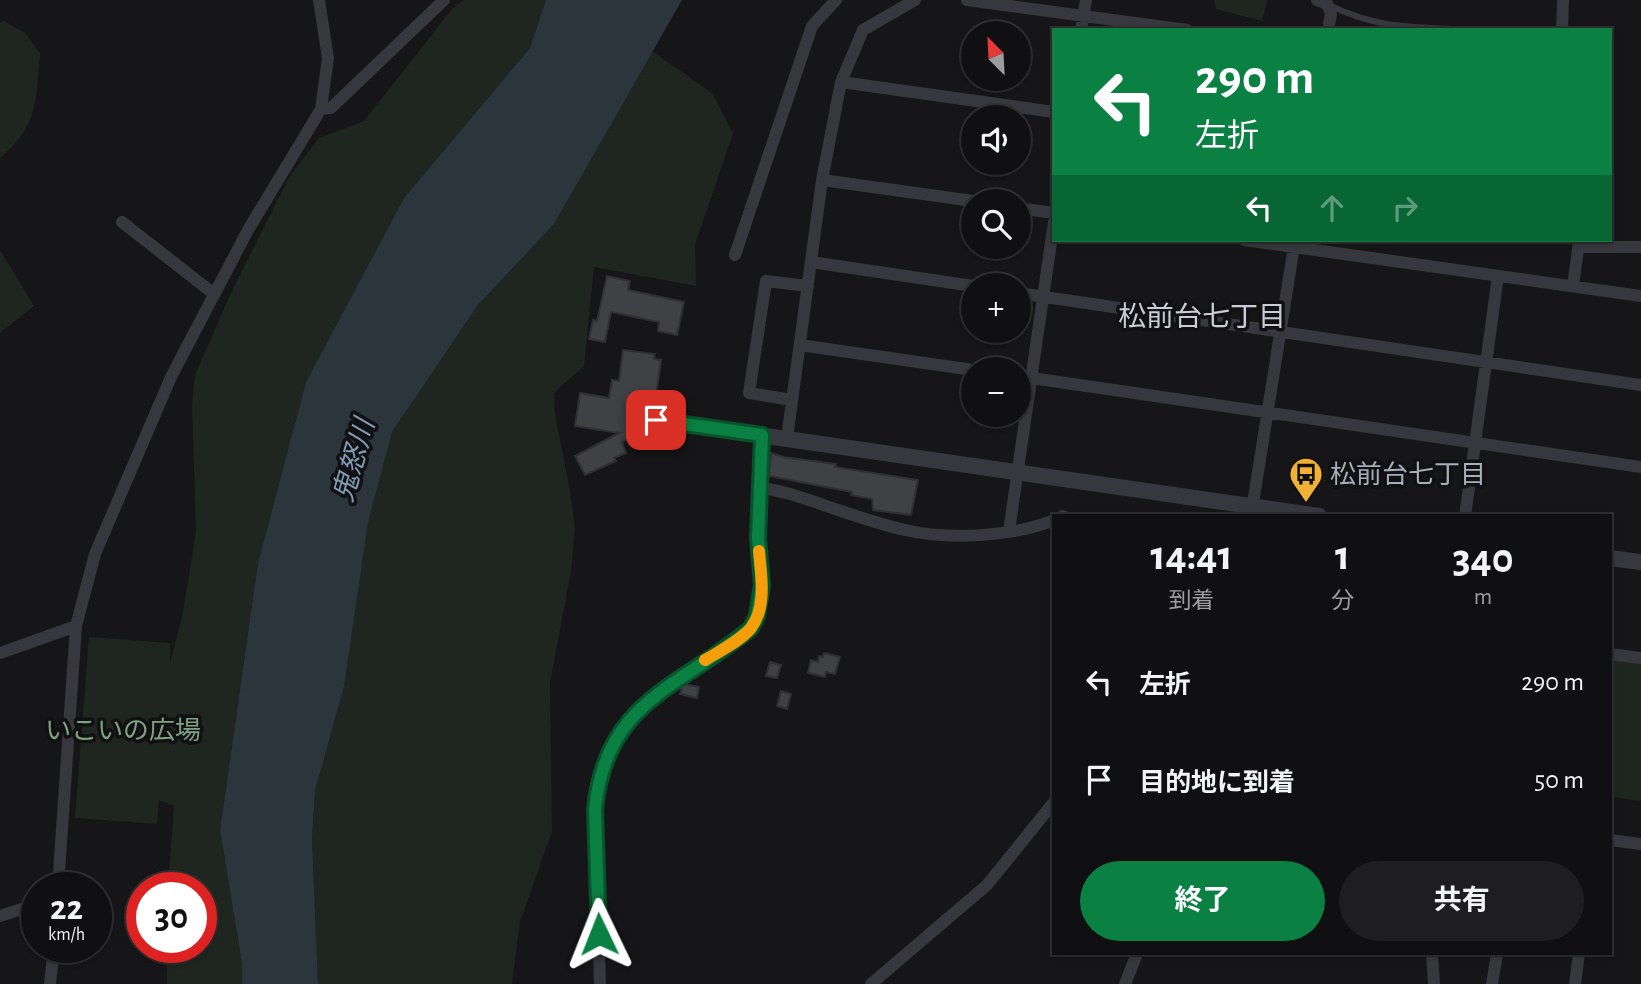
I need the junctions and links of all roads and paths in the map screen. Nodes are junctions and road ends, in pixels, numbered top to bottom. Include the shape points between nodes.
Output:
1 (319, 0) edge
2 (444, 0) edge
3 (836, 0) edge
4 (915, 0) edge
5 (967, 0) edge
6 (1086, 0) edge
7 (1563, 0) edge
8 (1322, 2) edge
9 (1082, 23) edge
10 (1156, 28) edge
11 (1328, 28) edge
12 (1432, 28) edge
13 (1562, 28) edge
14 (841, 82) junction
15 (321, 109) junction
16 (1052, 112) edge
17 (822, 180) junction
18 (961, 199) edge
19 (1031, 210) edge
20 (1052, 213) edge
21 (122, 222) dead end
22 (1052, 236) edge
23 (1294, 243) edge
24 (1578, 243) edge
25 (1641, 247) edge
26 (735, 255) dead end
27 (811, 262) junction
28 (1498, 276) junction
29 (961, 284) edge
30 (808, 286) junction
31 (1573, 286) junction
32 (214, 294) junction
33 (1031, 295) edge
34 (1641, 296) edge
35 (1043, 297) junction
36 (1280, 332) junction
37 (800, 345) junction
38 (1030, 357) edge
39 (1486, 363) junction
40 (961, 368) edge
41 (1031, 378) edge
42 (1641, 385) edge
43 (792, 400) junction
44 (1267, 413) junction
45 (656, 420) dead end
46 (1021, 427) edge
47 (762, 435) junction
48 (787, 438) junction
49 (1475, 443) junction
50 (1641, 467) edge
51 (1017, 472) junction
52 (761, 488) junction
53 (1252, 511) edge
54 (1292, 514) edge
55 (1465, 514) edge
56 (1052, 521) edge
57 (1009, 531) junction
58 (1612, 558) edge
59 (1641, 562) edge
60 (76, 626) junction
61 (0, 653) edge
62 (1612, 654) edge
63 (1641, 658) edge
64 (1052, 804) edge
65 (1612, 840) edge
66 (1641, 844) edge
67 (59, 872) edge
68 (21, 909) edge
69 (0, 916) edge
70 (1136, 955) edge
71 (1432, 955) edge
72 (1497, 955) edge
73 (1579, 955) edge
74 (52, 963) edge
75 (50, 984) edge
76 (600, 984) edge
77 (871, 984) edge
78 (1125, 984) edge
79 (1434, 984) edge
80 (1492, 984) edge
81 (1575, 984) edge

1 - 15 street via 328,58
2 - 15 street via 331,108
3 - 26 street via 812,26
4 - 14 street via 863,30
5 - 9 street
6 - 9 street
7 - 13 street
8 - 11 street via 1331,14
8 - 12 lane via 1355,18
9 - 10 street
14 - 16 street
14 - 17 street
15 - 32 street via 282,169
17 - 18 street
17 - 27 street
19 - 20 street
21 - 32 street
22 - 35 street
23 - 28 street
23 - 36 street
24 - 25 street
24 - 31 street
27 - 29 street
27 - 30 street
28 - 31 street
28 - 39 street
30 - 37 street
30 - 43 street via 766,281 749,393
31 - 34 street
32 - 60 street via 171,377 95,554
33 - 35 street
35 - 36 street
35 - 38 street
36 - 39 street
36 - 44 street
37 - 40 street
37 - 43 street
39 - 42 street
39 - 49 street
41 - 44 street
43 - 48 street
44 - 49 street
44 - 53 street
45 - 47 street
46 - 51 street
47 - 48 street
47 - 52 street
48 - 51 street
49 - 50 street
49 - 55 street
51 - 53 street
51 - 57 street
52 - 57 street via 790,492 906,531 959,536
52 - 76 street via 758,538 762,585 751,628 628,719 597,788
53 - 54 street
56 - 57 street
58 - 59 street
60 - 61 street
60 - 67 street
62 - 63 street
64 - 77 street via 987,885
65 - 66 street
68 - 69 street
70 - 78 street
71 - 79 street
72 - 80 street
73 - 81 street
74 - 75 street

